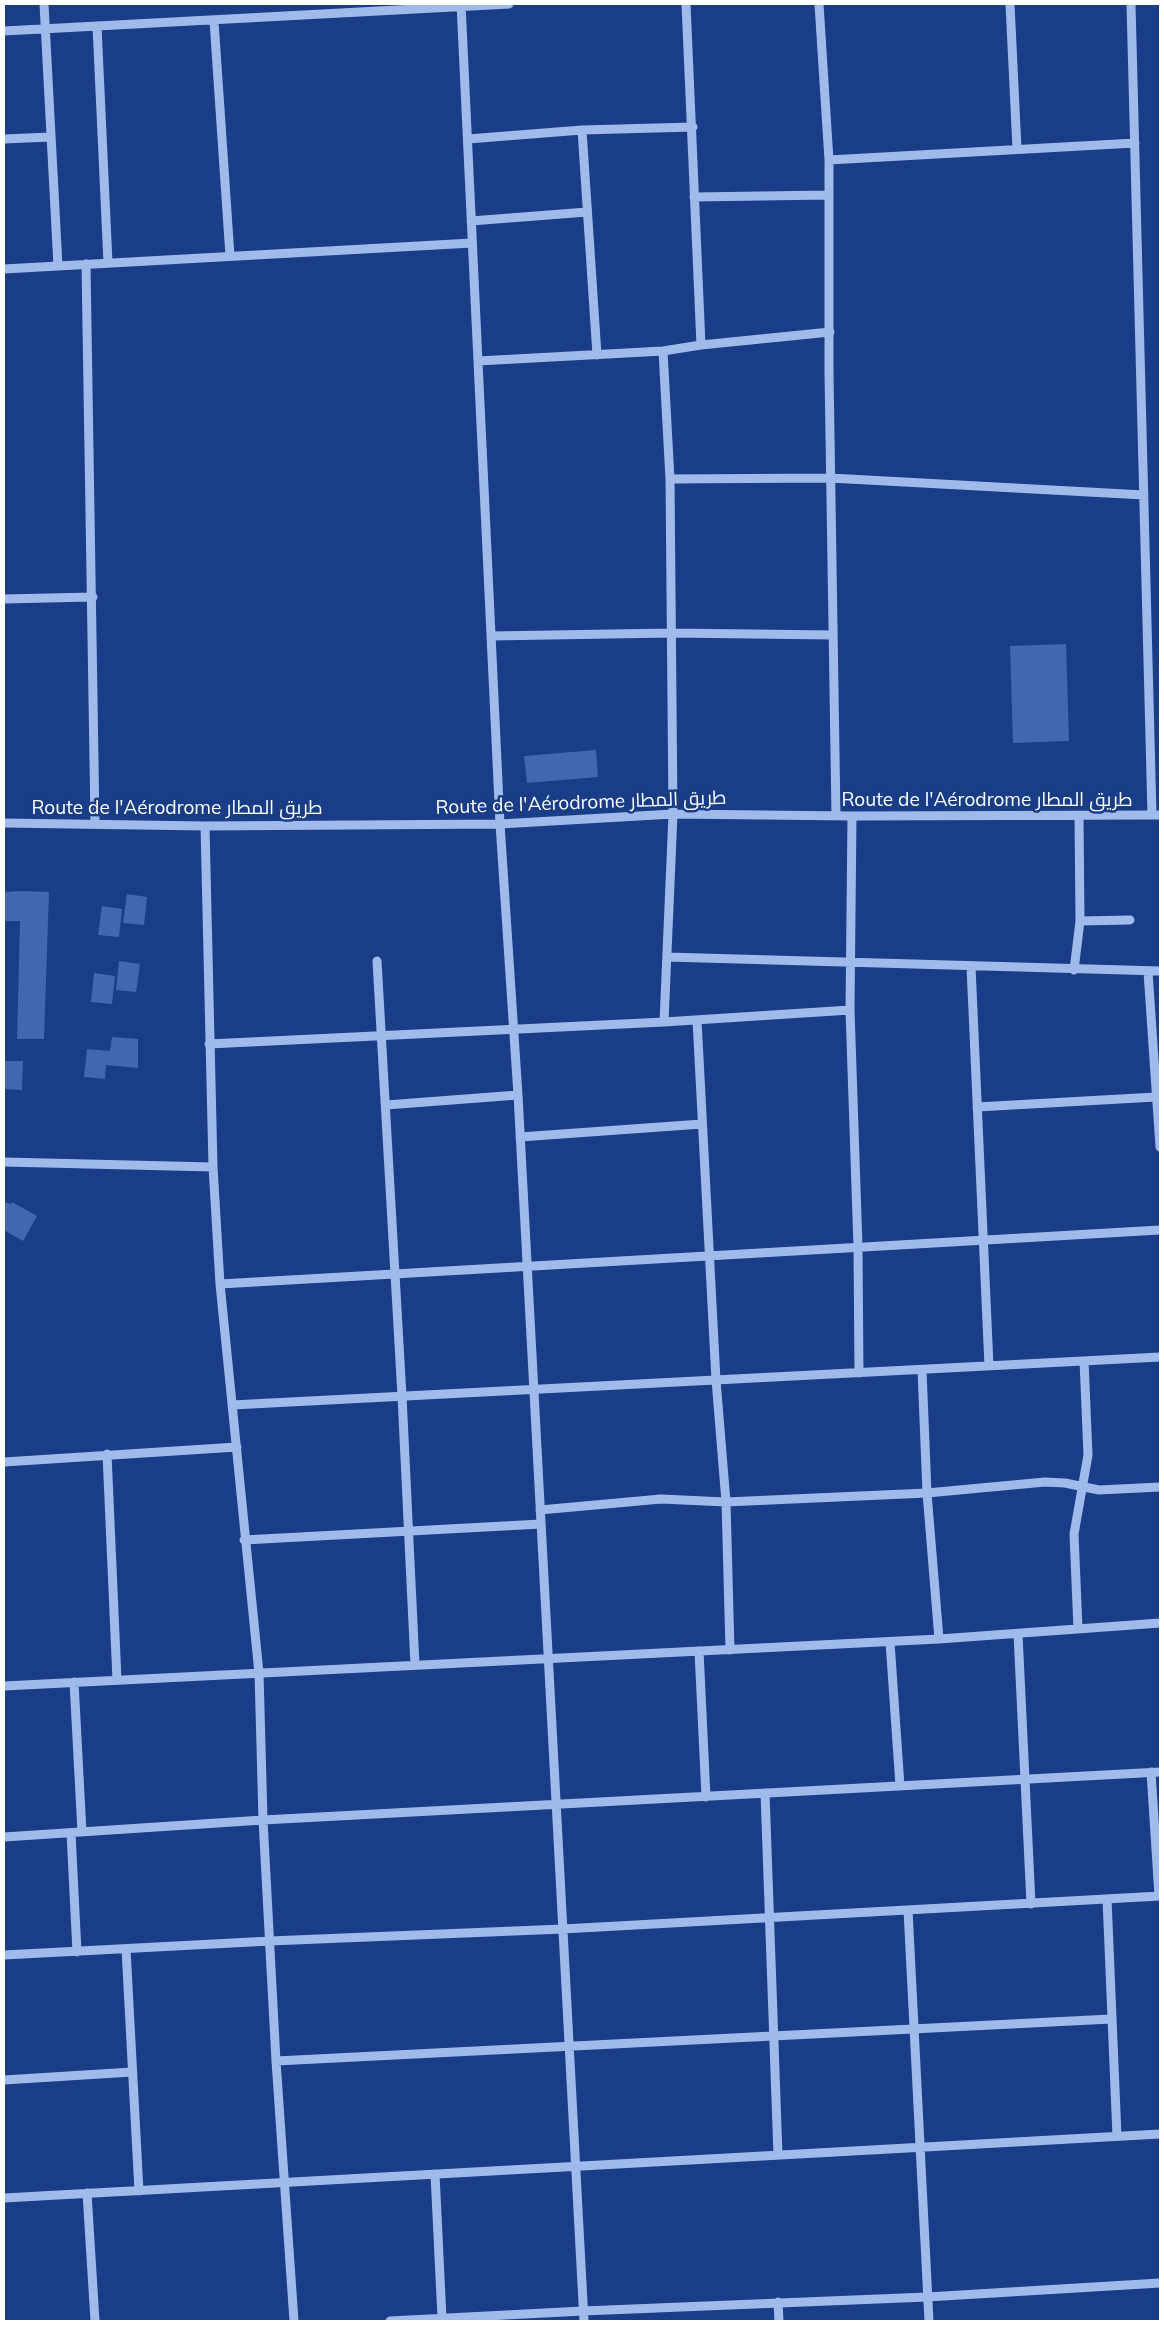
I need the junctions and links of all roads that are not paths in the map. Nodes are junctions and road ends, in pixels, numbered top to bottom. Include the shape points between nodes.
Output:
1 (44, 4) edge
2 (509, 4) edge
3 (686, 4) edge
4 (819, 4) edge
5 (1010, 4) edge
6 (1131, 4) edge
7 (461, 5) edge
8 (214, 21) junction
9 (97, 26) junction
10 (45, 29) junction
11 (4, 30) edge
12 (693, 127) junction
13 (582, 130) junction
14 (51, 136) junction
15 (4, 139) edge
16 (468, 139) junction
17 (1135, 143) junction
18 (1017, 150) junction
19 (829, 160) junction
20 (829, 195) junction
21 (694, 197) junction
22 (586, 212) junction
23 (471, 222) junction
24 (472, 243) junction
25 (230, 256) junction
26 (108, 263) junction
27 (86, 264) junction
28 (58, 266) junction
29 (4, 269) edge
30 (830, 332) junction
31 (701, 345) junction
32 (663, 351) junction
33 (598, 355) junction
34 (478, 361) junction
35 (830, 478) junction
36 (670, 479) junction
37 (1144, 495) junction
38 (93, 597) junction
39 (4, 599) edge
40 (671, 633) junction
41 (833, 635) junction
42 (491, 636) junction
43 (673, 814) junction
44 (1156, 815) edge
45 (836, 816) junction
46 (852, 816) junction
47 (1079, 816) junction
48 (4, 823) edge
49 (95, 823) junction
50 (500, 824) junction
51 (205, 826) junction
52 (1130, 920) dead end
53 (1080, 921) junction
54 (667, 957) junction
55 (378, 961) dead end
56 (850, 962) junction
57 (971, 967) junction
58 (1074, 970) junction
59 (1160, 971) edge
60 (1148, 972) junction
61 (850, 1010) junction
62 (697, 1020) junction
63 (664, 1022) junction
64 (514, 1029) junction
65 (382, 1034) junction
66 (209, 1044) junction
67 (518, 1095) junction
68 (1156, 1097) junction
69 (386, 1105) junction
70 (977, 1107) junction
71 (702, 1124) junction
72 (520, 1137) junction
73 (1160, 1147) edge
74 (4, 1162) edge
75 (212, 1167) junction
76 (1160, 1230) edge
77 (983, 1241) junction
78 (858, 1247) junction
79 (709, 1256) junction
80 (527, 1268) junction
81 (396, 1274) junction
82 (220, 1284) junction
83 (1160, 1357) edge
84 (1084, 1361) junction
85 (989, 1366) junction
86 (922, 1370) junction
87 (859, 1373) junction
88 (716, 1380) junction
89 (534, 1391) junction
90 (402, 1396) junction
91 (232, 1405) junction
92 (237, 1447) junction
93 (107, 1454) junction
94 (4, 1462) edge
95 (1160, 1487) edge
96 (1083, 1488) junction
97 (927, 1493) junction
98 (726, 1502) junction
99 (540, 1510) junction
100 (541, 1524) junction
101 (409, 1532) junction
102 (244, 1540) junction
103 (1160, 1623) edge
104 (1078, 1629) junction
105 (1018, 1634) junction
106 (939, 1639) junction
107 (890, 1642) junction
108 (730, 1650) junction
109 (699, 1651) junction
110 (548, 1659) junction
111 (415, 1665) junction
112 (259, 1673) junction
113 (116, 1680) junction
114 (74, 1682) junction
115 (4, 1686) edge
116 (1156, 1772) edge
117 (1025, 1780) junction
118 (900, 1786) junction
119 (765, 1793) junction
120 (706, 1797) junction
121 (556, 1804) junction
122 (263, 1820) junction
123 (82, 1832) junction
124 (70, 1833) junction
125 (4, 1837) edge
126 (1160, 1896) edge
127 (1107, 1899) junction
128 (1031, 1904) junction
129 (908, 1910) junction
130 (770, 1918) junction
131 (562, 1929) junction
132 (270, 1941) junction
133 (126, 1949) junction
134 (77, 1952) junction
135 (4, 1956) edge
136 (1112, 2019) junction
137 (913, 2028) junction
138 (774, 2035) junction
139 (569, 2047) junction
140 (276, 2061) junction
141 (132, 2072) junction
142 (4, 2080) edge
143 (1160, 2134) edge
144 (1117, 2136) junction
145 (919, 2147) junction
146 (778, 2155) junction
147 (575, 2166) junction
148 (435, 2174) junction
149 (284, 2182) junction
150 (139, 2191) junction
151 (87, 2193) junction
152 (4, 2198) edge
153 (1160, 2283) edge
154 (927, 2297) junction
155 (778, 2302) junction
156 (583, 2310) junction
157 (442, 2318) junction
158 (95, 2321) edge
159 (294, 2321) edge
160 (390, 2321) edge
161 (584, 2321) edge
162 (779, 2321) edge
163 (929, 2321) edge

1 - 10 street
2 - 7 street
3 - 12 street
4 - 19 street
5 - 18 street
6 - 17 street
7 - 8 street
7 - 16 street
8 - 9 street
8 - 25 street
9 - 10 street
9 - 26 street
10 - 11 street
10 - 14 street
12 - 13 street
12 - 21 street
13 - 16 street
13 - 22 street
14 - 15 street
14 - 28 street
16 - 23 street
17 - 18 street
17 - 37 street
18 - 19 street
19 - 20 street
20 - 21 street
20 - 30 street
21 - 31 street
22 - 23 street
22 - 33 street
23 - 24 street
24 - 25 street
24 - 34 street
25 - 26 street
26 - 27 street
27 - 28 street
27 - 38 street
28 - 29 street
30 - 31 street
30 - 35 street
31 - 32 street
32 - 33 street
32 - 36 street
33 - 34 street
34 - 42 street
35 - 36 street
35 - 37 street
35 - 41 street
36 - 40 street
37 - 44 street
38 - 39 street
38 - 49 street
40 - 41 street
40 - 42 street
40 - 43 street
41 - 45 street
42 - 50 street
43 - 45 street, Route de l'Aérodrome طريق المطار
43 - 50 street, Route de l'Aérodrome طريق المطار
43 - 54 street
44 - 47 street, Route de l'Aérodrome طريق المطار
45 - 46 street, Route de l'Aérodrome طريق المطار
46 - 47 street, Route de l'Aérodrome طريق المطار
46 - 56 street
47 - 53 street
48 - 49 street, Route de l'Aérodrome طريق المطار
49 - 51 street, Route de l'Aérodrome طريق المطار
50 - 51 street, Route de l'Aérodrome طريق المطار
50 - 64 street
51 - 66 street
52 - 53 street
53 - 58 street
54 - 56 street
54 - 63 street
55 - 65 street
56 - 57 street
56 - 61 street
57 - 58 street
57 - 70 street
58 - 60 street
59 - 60 street
60 - 68 street
61 - 62 street
61 - 78 street
62 - 63 street
62 - 71 street
63 - 64 street
64 - 65 street
64 - 67 street
65 - 66 street
65 - 69 street
66 - 75 street
67 - 69 street
67 - 72 street
68 - 70 street
68 - 73 street
69 - 81 street
70 - 77 street
71 - 72 street
71 - 79 street
72 - 80 street
74 - 75 street
75 - 82 street
76 - 77 street
77 - 78 street
77 - 85 street
78 - 79 street
78 - 87 street
79 - 80 street
79 - 88 street
80 - 81 street
80 - 89 street
81 - 82 street
81 - 90 street
82 - 91 street
83 - 84 street
84 - 85 street
84 - 96 street via 1088,1446
85 - 86 street
86 - 87 street
86 - 97 street
87 - 88 street
88 - 89 street
88 - 98 street
89 - 90 street
89 - 99 street
90 - 91 street
90 - 101 street
91 - 92 street
92 - 93 street
92 - 102 street
93 - 94 street
93 - 113 street
95 - 96 street
96 - 97 street via 1045,1482
96 - 104 street via 1077,1505 1074,1534
97 - 98 street
97 - 106 street
98 - 99 street via 661,1499
98 - 108 street
99 - 100 street
100 - 101 street
100 - 110 street
101 - 102 street
101 - 111 street
102 - 112 street
103 - 104 street
104 - 105 street
105 - 106 street
105 - 117 street
106 - 107 street
107 - 108 street
107 - 118 street
108 - 109 street
109 - 110 street
109 - 120 street
110 - 111 street
110 - 121 street
111 - 112 street
112 - 113 street
112 - 122 street
113 - 114 street
114 - 115 street
114 - 123 street
116 - 117 street
116 - 126 street
117 - 118 street
117 - 128 street
118 - 119 street
119 - 120 street
119 - 130 street
120 - 121 street
121 - 122 street
121 - 131 street
122 - 123 street
122 - 132 street
123 - 124 street
124 - 125 street
124 - 134 street
126 - 127 street
127 - 128 street
127 - 136 street
128 - 129 street
129 - 130 street
129 - 137 street
130 - 131 street
130 - 138 street
131 - 132 street
131 - 139 street
132 - 133 street
132 - 140 street
133 - 134 street
133 - 141 street
134 - 135 street
136 - 137 street
136 - 144 street
137 - 138 street
137 - 145 street
138 - 139 street
138 - 146 street
139 - 140 street
139 - 147 street
140 - 149 street
141 - 142 street
141 - 150 street
143 - 144 street
144 - 145 street
145 - 146 street
145 - 154 street
146 - 147 street
147 - 148 street
147 - 156 street
148 - 149 street
148 - 157 street
149 - 150 street
149 - 159 street
150 - 151 street
151 - 152 street
151 - 158 street
153 - 154 street
154 - 155 street
154 - 163 street
155 - 156 street
155 - 162 street
156 - 157 street
156 - 161 street
157 - 160 street

